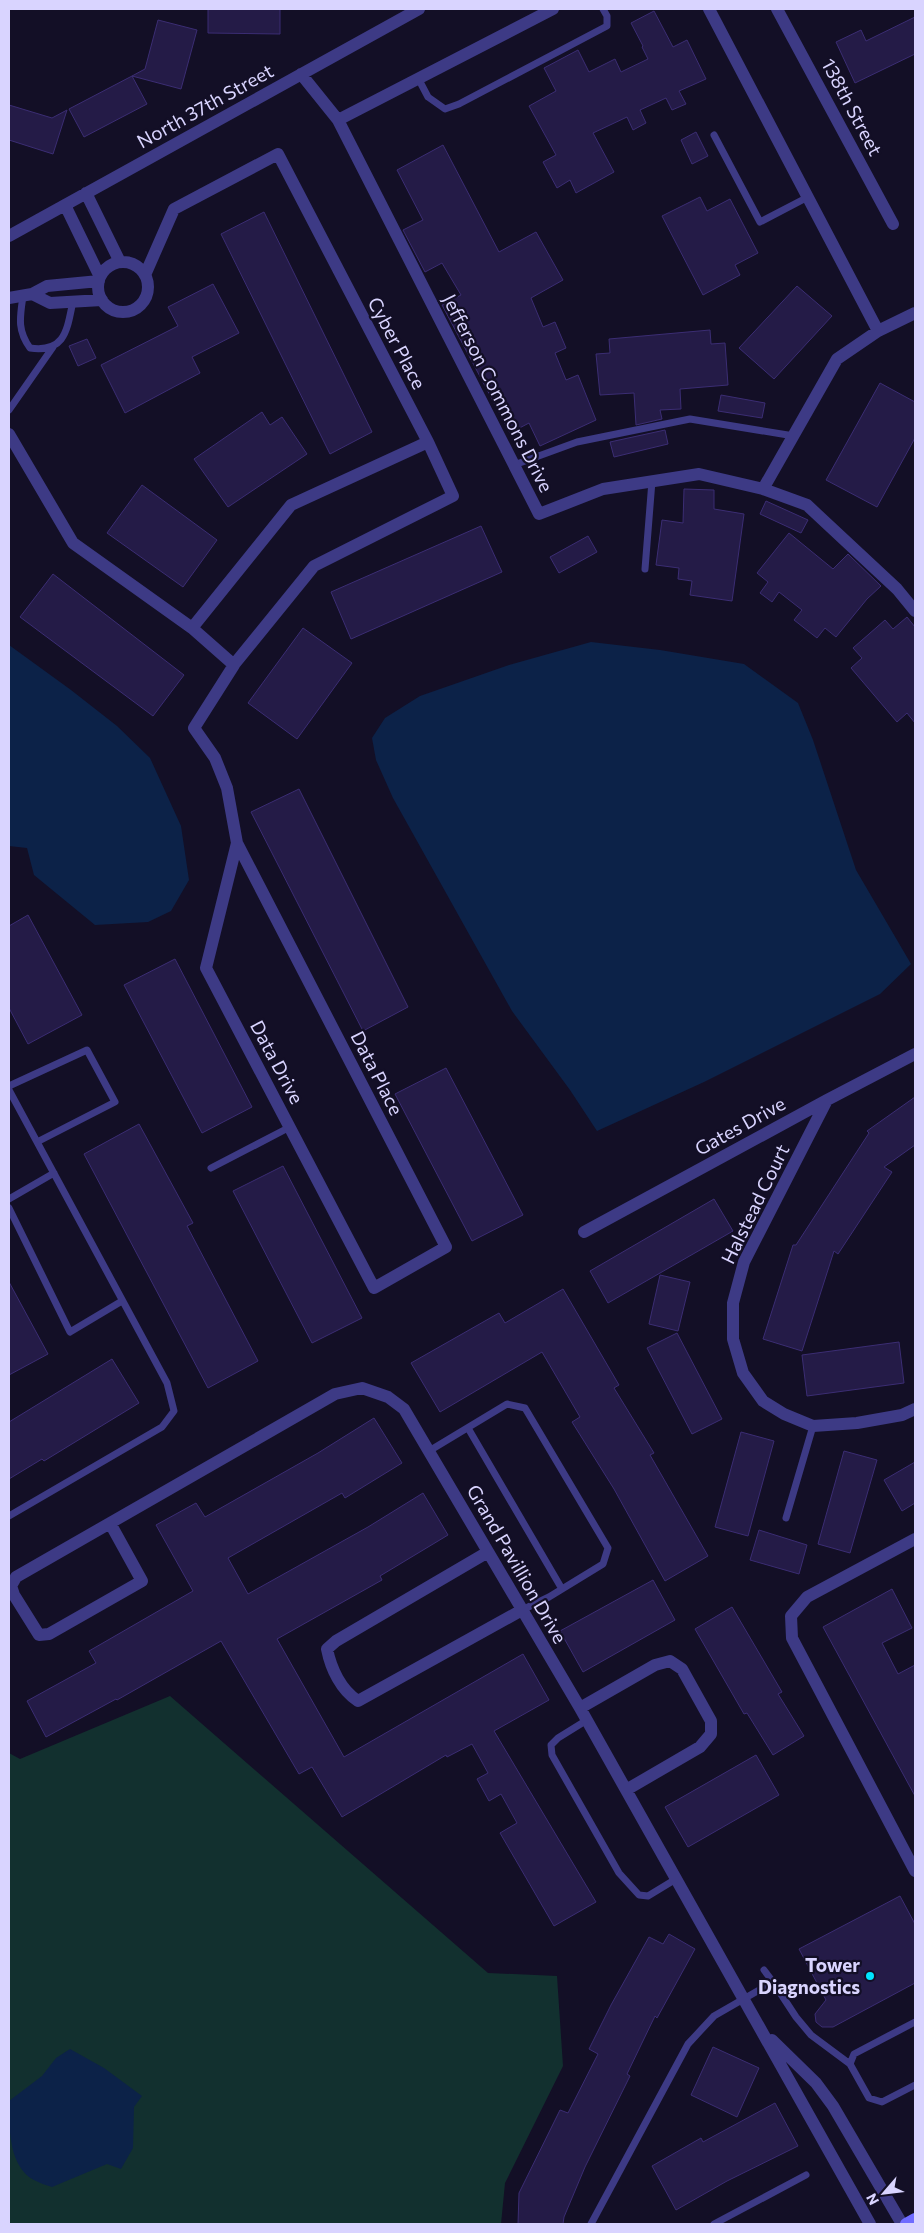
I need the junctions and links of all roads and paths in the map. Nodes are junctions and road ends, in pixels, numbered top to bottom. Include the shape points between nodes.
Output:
1 (419, 9) edge
2 (553, 9) edge
3 (603, 9) edge
4 (709, 9) edge
5 (777, 9) edge
6 (398, 13) edge
7 (302, 74) junction
8 (418, 78) junction
9 (338, 120) junction
10 (714, 135) dead end
11 (86, 193) junction
12 (808, 198) junction
13 (65, 205) junction
14 (893, 224) dead end
15 (9, 236) edge
16 (120, 262) junction
17 (145, 275) junction
18 (100, 279) junction
19 (27, 295) junction
20 (9, 298) edge
21 (102, 300) junction
22 (73, 301) junction
23 (915, 313) edge
24 (878, 331) junction
25 (52, 347) junction
26 (9, 410) edge
27 (9, 434) edge
28 (794, 436) junction
29 (428, 442) junction
30 (514, 465) junction
31 (652, 481) junction
32 (763, 489) junction
33 (645, 569) dead end
34 (915, 611) edge
35 (192, 628) junction
36 (232, 667) junction
37 (237, 843) junction
38 (915, 1054) edge
39 (9, 1086) edge
40 (9, 1090) edge
41 (827, 1100) junction
42 (290, 1127) junction
43 (37, 1142) junction
44 (210, 1168) dead end
45 (54, 1174) junction
46 (9, 1199) edge
47 (9, 1208) edge
48 (584, 1232) dead end
49 (374, 1288) joint
50 (122, 1301) junction
51 (915, 1409) edge
52 (813, 1426) junction
53 (468, 1428) junction
54 (429, 1451) junction
55 (9, 1516) edge
56 (786, 1518) dead end
57 (110, 1523) junction
58 (915, 1539) edge
59 (488, 1552) junction
60 (562, 1588) junction
61 (522, 1610) junction
62 (580, 1708) junction
63 (587, 1720) junction
64 (626, 1790) junction
65 (915, 1871) edge
66 (676, 1879) junction
67 (764, 1970) dead end
68 (773, 1982) junction
69 (744, 1998) junction
70 (915, 2022) edge
71 (761, 2029) junction
72 (850, 2064) junction
73 (915, 2085) edge
74 (806, 2176) dead end
75 (915, 2219) edge
76 (591, 2224) edge
77 (714, 2224) edge
78 (870, 2224) edge
79 (904, 2224) edge

1 - 6 street, North 37th Street
2 - 8 street
3 - 8 lane via 607,26 459,104 445,109 428,97
4 - 12 street
5 - 14 street, 138th Street
6 - 7 street, North 37th Street
7 - 9 street, Jefferson Commons Drive
7 - 11 street, North 37th Street
8 - 9 street
9 - 30 street, Jefferson Commons Drive
10 - 12 lane via 760,222
11 - 13 street, North 37th Street
11 - 16 street
12 - 24 street
13 - 15 street, North 37th Street
13 - 18 street
16 - 17 street via 130,263
16 - 18 street via 111,266
17 - 21 street via 147,294 136,309 117,312
17 - 29 street, Cyber Place via 174,210 278,154
18 - 19 street via 47,286
18 - 21 street via 98,291
19 - 20 street
19 - 22 street via 50,303
19 - 25 lane via 20,318 22,337 30,348 42,350
21 - 22 street
22 - 25 lane via 66,330
23 - 24 street
24 - 28 street via 837,359
25 - 26 lane
27 - 35 street via 73,543
28 - 30 lane via 690,419 577,442
28 - 32 street
29 - 35 street via 291,504
29 - 36 street via 453,496 314,566
30 - 31 street, Jefferson Commons Drive via 539,514 603,489
31 - 32 street, Jefferson Commons Drive via 699,474
31 - 33 lane
32 - 34 street, Jefferson Commons Drive via 807,504
35 - 36 street via 234,665
36 - 37 street via 194,728 215,758 228,788
37 - 42 street, Data Drive via 206,968
37 - 49 street, Data Place via 446,1247
38 - 41 street, Gates Drive
39 - 43 lane via 87,1050 116,1102
40 - 43 lane
41 - 48 street, Gates Drive
41 - 52 street, Halstead Court via 744,1262 733,1303 733,1339 743,1373 763,1400 784,1414
42 - 44 lane
42 - 49 street, Data Drive
43 - 45 lane
45 - 46 lane
45 - 50 lane
47 - 50 lane via 70,1332
50 - 55 lane via 167,1383 174,1411 162,1428
51 - 52 street, Halstead Court via 902,1415 857,1423
52 - 56 lane
53 - 54 lane
53 - 60 lane
53 - 60 lane via 508,1404 525,1408 604,1540 608,1548 603,1564
54 - 57 street, Grand Pavillion Drive via 404,1409 388,1397 362,1388 335,1394
54 - 59 street, Grand Pavillion Drive
57 - 57 street, Grand Pavillion Drive via 16,1578 11,1586 14,1595 38,1635 49,1634 142,1581
58 - 65 street via 807,1597 791,1616 792,1638
59 - 61 street, Grand Pavillion Drive
59 - 61 street via 336,1641 327,1650 330,1664 348,1694 358,1701
60 - 61 lane
61 - 62 street, Grand Pavillion Drive
62 - 63 street, Grand Pavillion Drive
62 - 64 street via 655,1665 670,1661 682,1669 711,1721 711,1734 700,1747
63 - 64 street, Grand Pavillion Drive
63 - 66 lane via 551,1745 552,1755 619,1873 638,1894 648,1896
64 - 66 street, Grand Pavillion Drive
66 - 69 street, Grand Pavillion Drive
67 - 68 lane
68 - 69 lane
68 - 72 lane via 811,2035
69 - 71 street, Grand Pavillion Drive
69 - 76 lane via 714,2016 688,2044
70 - 72 lane via 854,2054
71 - 78 street, Grand Pavillion Drive
71 - 79 street, Grand Pavillion Drive via 816,2083 833,2106
72 - 73 lane via 869,2098 882,2102
74 - 77 lane
75 - 79 main road

